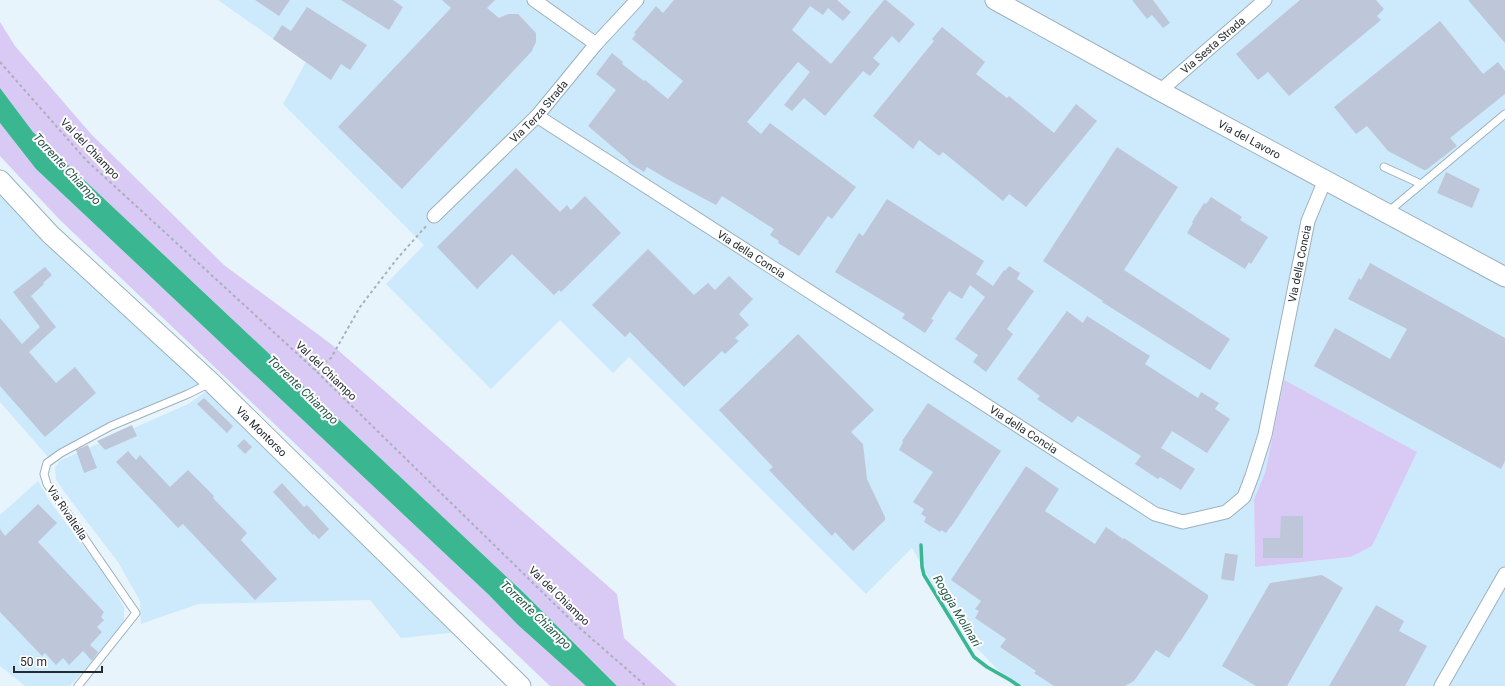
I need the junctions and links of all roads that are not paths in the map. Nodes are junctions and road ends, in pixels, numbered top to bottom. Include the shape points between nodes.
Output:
1 (534, 0) edge
2 (637, 0) edge
3 (995, 0) edge
4 (1265, 0) edge
5 (596, 44) junction
6 (1160, 91) junction
7 (1505, 114) edge
8 (537, 116) junction
9 (1384, 167) dead end
10 (0, 180) edge
11 (1325, 180) junction
12 (1421, 184) junction
13 (1386, 213) junction
14 (434, 216) road end
15 (1505, 277) edge
16 (211, 382) junction
17 (1505, 574) edge
18 (78, 686) edge
19 (521, 686) edge
20 (1441, 686) edge

1 - 5 street
2 - 5 street, Via Terza Strada
3 - 6 main road, Via del Lavoro
4 - 6 street, Via Sesta Strada
5 - 8 street, Via Terza Strada
6 - 11 main road, Via del Lavoro
7 - 12 lane
8 - 11 street, Via della Concia via 1155,514 1184,522 1226,512 1244,497 1265,435 1308,221
8 - 14 street, Via Terza Strada
9 - 12 lane
10 - 16 main road, Via Montorso via 50,234
11 - 13 main road, Via del Lavoro
12 - 13 lane
13 - 15 main road, Via del Lavoro
16 - 18 lane, Via Rivaltella via 111,426 61,453 47,464 44,474 47,484 136,614
16 - 19 main road, Via Montorso
17 - 20 street

